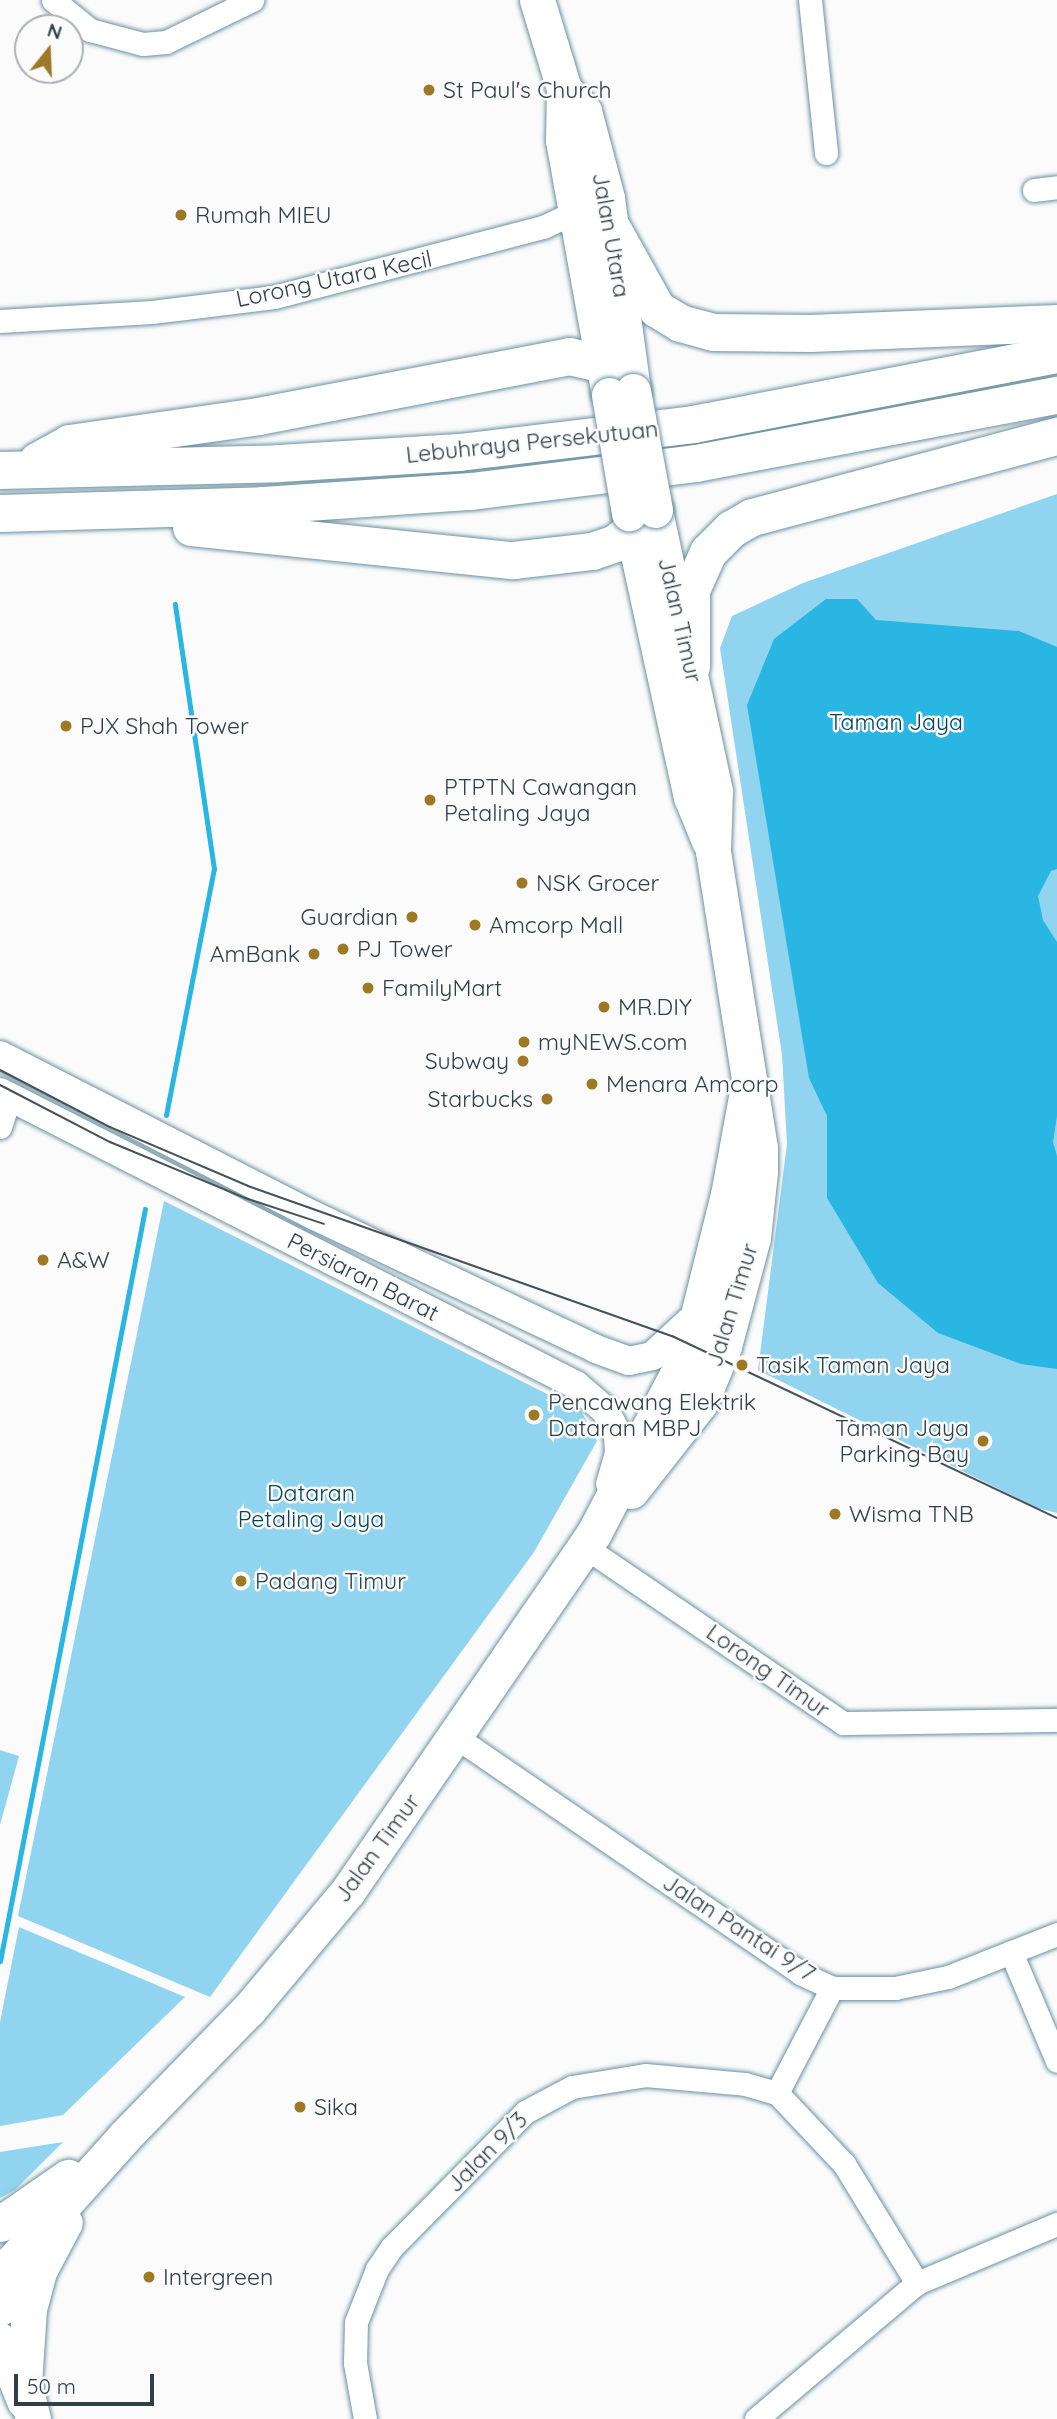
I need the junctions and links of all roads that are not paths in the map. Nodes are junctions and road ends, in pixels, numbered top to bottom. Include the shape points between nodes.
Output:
1 (53, 0) edge
2 (252, 0) edge
3 (537, 0) edge
4 (810, 0) edge
5 (564, 89) junction
6 (826, 153) dead end
7 (1057, 187) edge
8 (1034, 190) dead end
9 (577, 212) junction
10 (613, 230) junction
11 (0, 321) edge
12 (1057, 323) edge
13 (1057, 354) edge
14 (615, 383) junction
15 (1057, 395) edge
16 (1057, 436) edge
17 (12, 469) edge
18 (16, 513) edge
19 (639, 517) junction
20 (691, 666) junction
21 (713, 851) junction
22 (0, 1055) edge
23 (749, 1081) junction
24 (5, 1095) edge
25 (0, 1127) edge
26 (701, 1311) junction
27 (590, 1540) junction
28 (1057, 1720) edge
29 (453, 1735) junction
30 (1057, 1934) edge
31 (1011, 1952) junction
32 (832, 1988) junction
33 (1057, 2061) edge
34 (777, 2093) junction
35 (125, 2136) junction
36 (0, 2224) edge
37 (1057, 2224) edge
38 (916, 2283) junction
39 (0, 2329) edge
40 (33, 2419) edge
41 (365, 2419) edge
42 (756, 2419) edge

1 - 2 street via 90,30 143,44 166,42
3 - 5 main road, Jalan Utara
4 - 6 street
5 - 9 main road, Jalan Utara via 563,140
5 - 10 main road, Jalan Utara via 584,111
7 - 8 street
9 - 11 street, Lorong Utara Kecil via 543,227 274,298 152,313
9 - 14 main road, Jalan Utara
10 - 12 highway via 657,309 680,323 713,332
10 - 14 main road, Jalan Utara
13 - 17 highway, Lebuhraya Persekutuan via 693,424 459,452 279,463
14 - 17 highway via 569,356 258,416 69,443
14 - 19 main road, Jalan Timur, bridge
15 - 18 highway, Lebuhraya Persekutuan via 696,463 471,491 263,505
16 - 20 highway via 752,517 730,529 708,552 691,590
18 - 19 highway via 513,560 592,551 615,543
19 - 20 main road, Jalan Timur
19 - 21 main road, Jalan Timur via 691,797
20 - 21 main road, Jalan Timur via 715,791
21 - 23 main road, Jalan Timur
22 - 26 street, Persiaran Barat via 327,1222 596,1349 629,1361 652,1356
23 - 26 main road, Jalan Timur
23 - 27 main road, Jalan Timur via 760,1148 758,1192 753,1238 724,1346 700,1403 663,1455
24 - 25 street
24 - 27 street, Persiaran Barat via 576,1385 605,1410 618,1435 619,1453
26 - 27 main road, Jalan Timur via 671,1390
27 - 28 street, Lorong Timur via 844,1723
27 - 29 main road, Jalan Timur
29 - 32 street, Jalan Pantai 9/7 via 800,1972
29 - 35 main road, Jalan Timur via 397,1825 305,1944 249,2009
30 - 31 street, Jalan Pantai 9/7
31 - 32 street, Jalan Pantai 9/7 via 948,1977 895,1988
31 - 33 street
32 - 34 street
34 - 38 street via 844,2164
34 - 41 street, Jalan 9/3 via 734,2082 645,2075 572,2087 525,2112 392,2247 377,2269 356,2322 357,2384
35 - 36 main road, Jalan Timur
35 - 39 main road, Jalan Timur via 13,2261 1,2286
35 - 40 main road via 63,2225 39,2271 24,2343 24,2384
37 - 38 street
38 - 42 street
39 - 40 street via 17,2395

